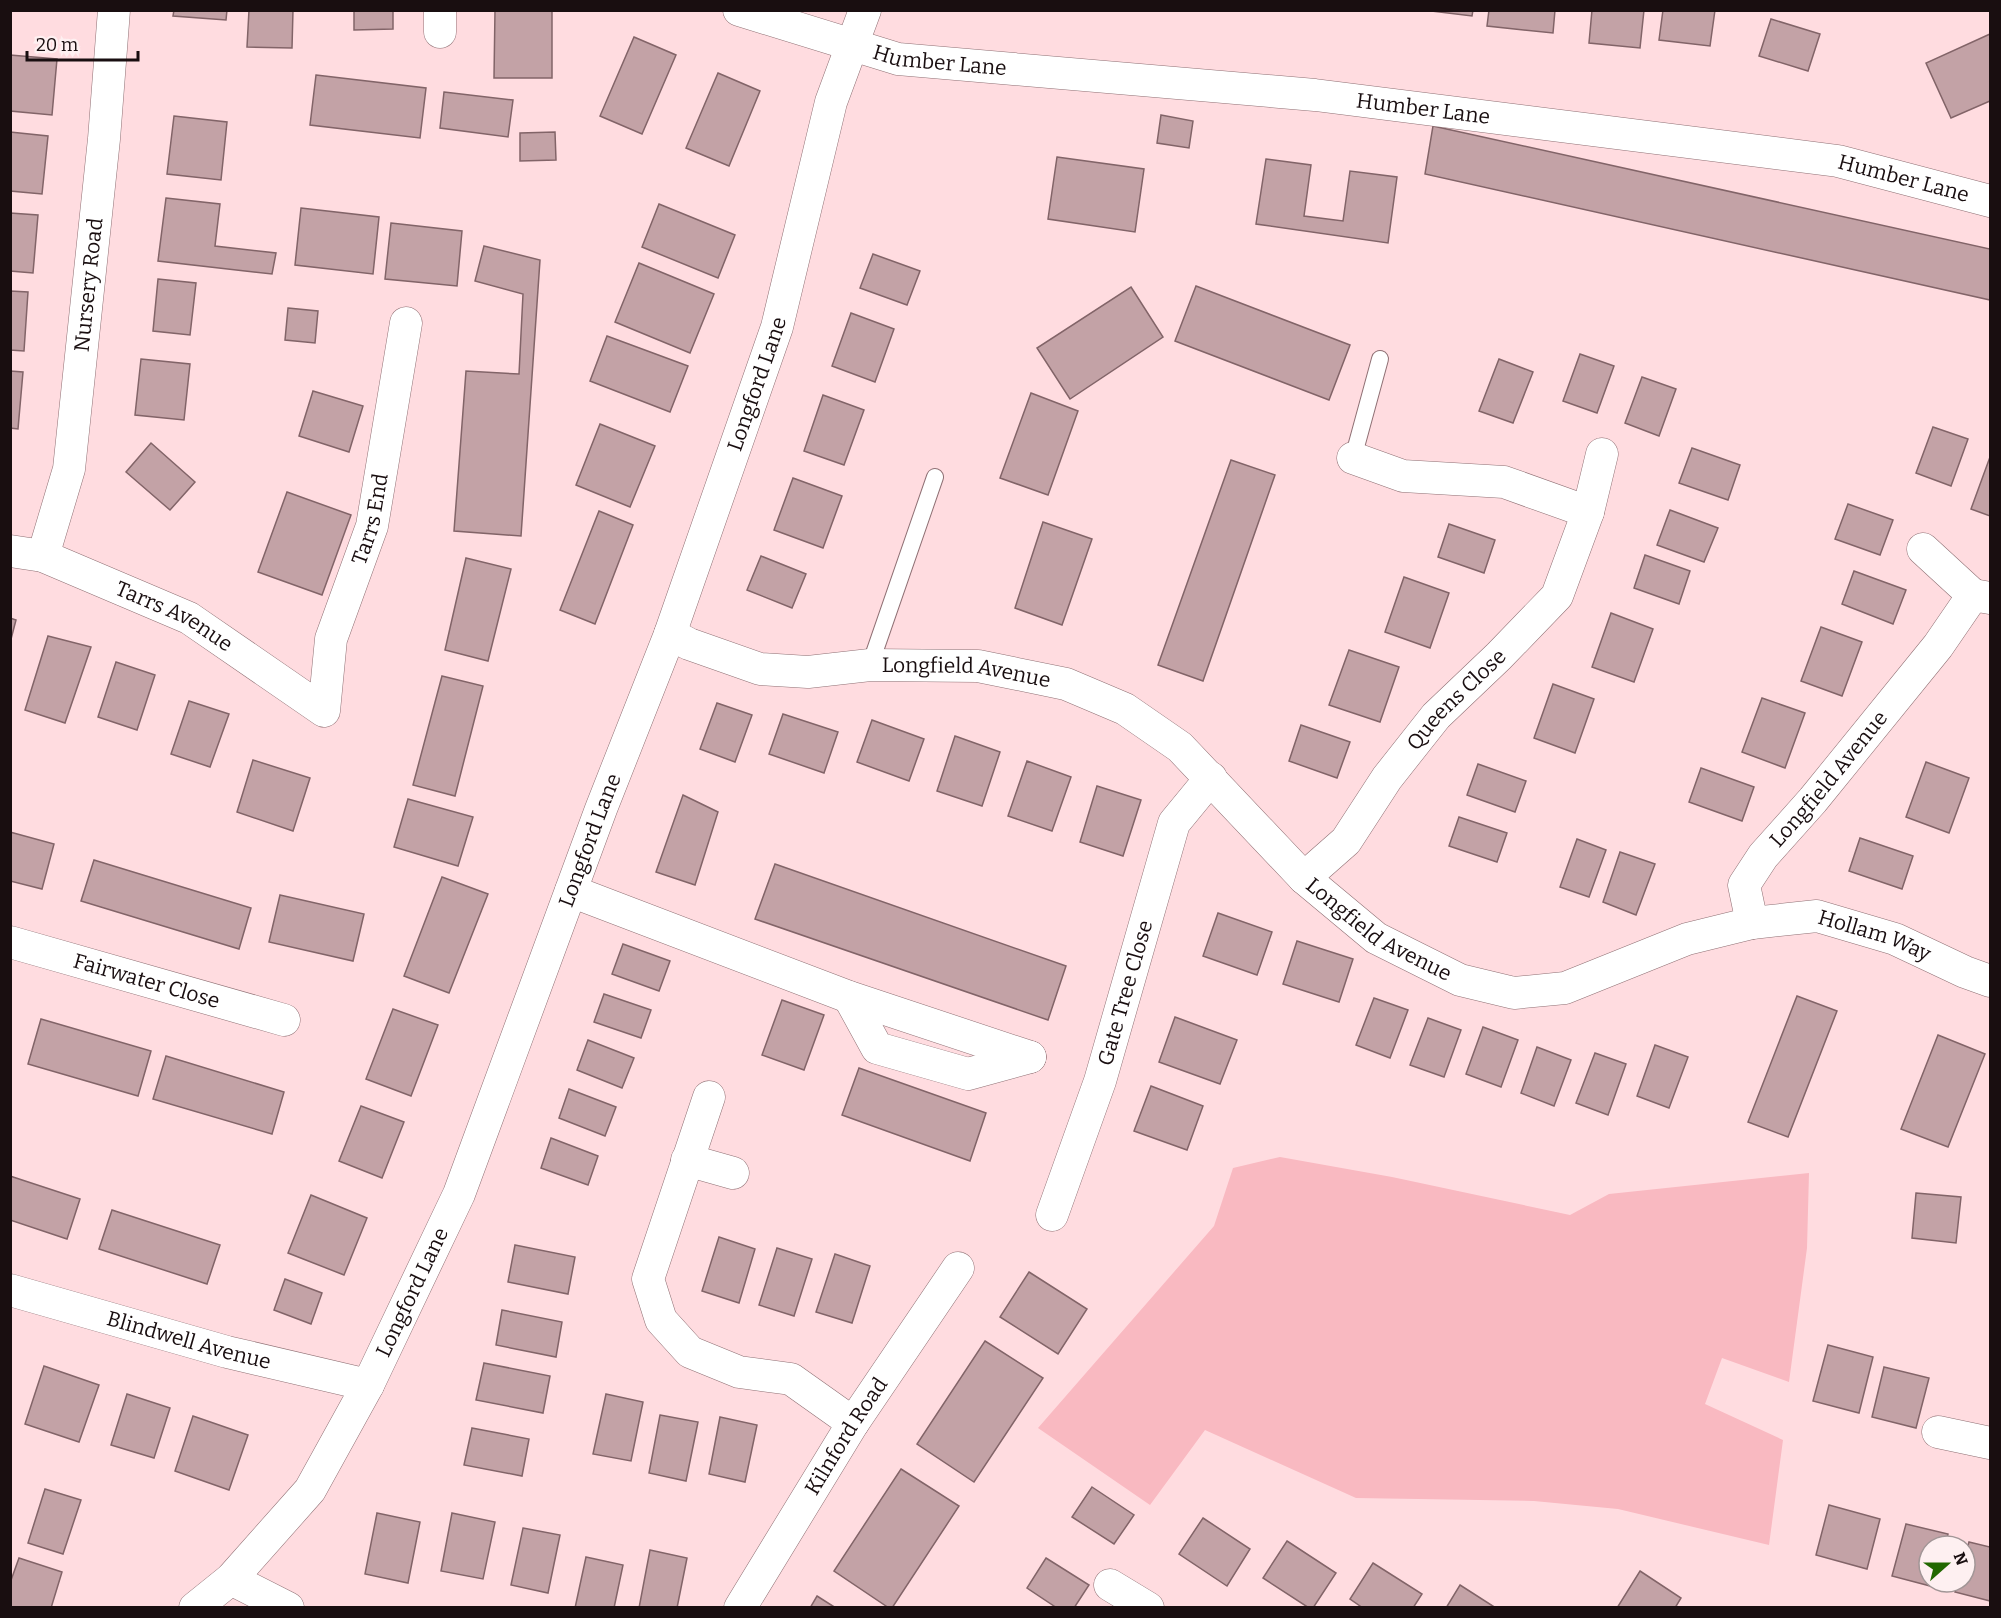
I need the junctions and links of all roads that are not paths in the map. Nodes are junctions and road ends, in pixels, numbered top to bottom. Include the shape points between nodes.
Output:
1 (114, 10) edge
2 (739, 10) edge
3 (865, 10) edge
4 (853, 45) junction
5 (1990, 201) edge
6 (406, 323) dead end
7 (1380, 359) dead end
8 (1602, 454) dead end
9 (1353, 458) joint
10 (935, 477) dead end
11 (1588, 512) junction
12 (1923, 549) dead end
13 (10, 551) edge
14 (43, 556) junction
15 (1982, 596) edge
16 (670, 633) junction
17 (870, 665) junction
18 (324, 711) joint
19 (1211, 778) junction
20 (1304, 879) junction
21 (571, 891) junction
22 (1752, 923) junction
23 (10, 942) edge
24 (1990, 981) edge
25 (849, 997) junction
26 (284, 1020) dead end
27 (709, 1097) dead end
28 (687, 1160) junction
29 (733, 1173) dead end
30 (1052, 1215) dead end
31 (958, 1268) dead end
32 (10, 1290) edge
33 (368, 1384) junction
34 (853, 1424) junction
35 (1938, 1432) dead end
36 (1990, 1443) edge
37 (231, 1579) junction
38 (1110, 1585) dead end
39 (195, 1608) edge
40 (288, 1608) edge
41 (740, 1608) edge
42 (1148, 1608) edge

1 - 14 street, Nursery Road via 69,470
2 - 4 street, Humber Lane
3 - 4 street, Longford Lane
4 - 5 street, Humber Lane via 898,59 1315,95 1838,161
4 - 16 street, Longford Lane via 831,102 777,327
6 - 18 street, Tarrs End via 372,526 331,639
7 - 9 lane
8 - 11 street, Queens Close
9 - 11 street via 1403,476 1504,482
10 - 17 lane
11 - 20 street, Queens Close via 1557,596 1436,716 1387,778 1346,841
12 - 15 street, Longfield Avenue
13 - 14 street, Tarrs Avenue
14 - 18 street, Tarrs Avenue via 189,618
15 - 22 street, Longfield Avenue via 1763,856 1744,885
16 - 17 street, Longfield Avenue via 689,644 760,669 808,672
16 - 21 street, Longford Lane
17 - 19 street, Longfield Avenue via 978,666 1066,684 1125,710 1180,747
19 - 20 street, Longfield Avenue
19 - 30 street, Gate Tree Close via 1174,823 1100,1081
20 - 22 street, Longfield Avenue via 1376,938 1460,980 1514,993 1565,988 1688,939
21 - 25 street
21 - 33 street, Longford Lane via 459,1194
22 - 24 street, Hollam Way via 1817,916 1895,939
23 - 26 street, Fairwater Close
25 - 25 street via 985,1042 1030,1057 968,1074 877,1048
27 - 28 street
28 - 29 street
28 - 34 street via 648,1279 662,1320 690,1352 739,1372 791,1379
31 - 34 street, Kilnford Road
32 - 33 street, Blindwell Avenue via 226,1352
33 - 37 street, Longford Lane via 310,1490
34 - 41 street, Kilnford Road
35 - 36 street
37 - 39 street, Longford Lane
37 - 40 street
38 - 42 street

